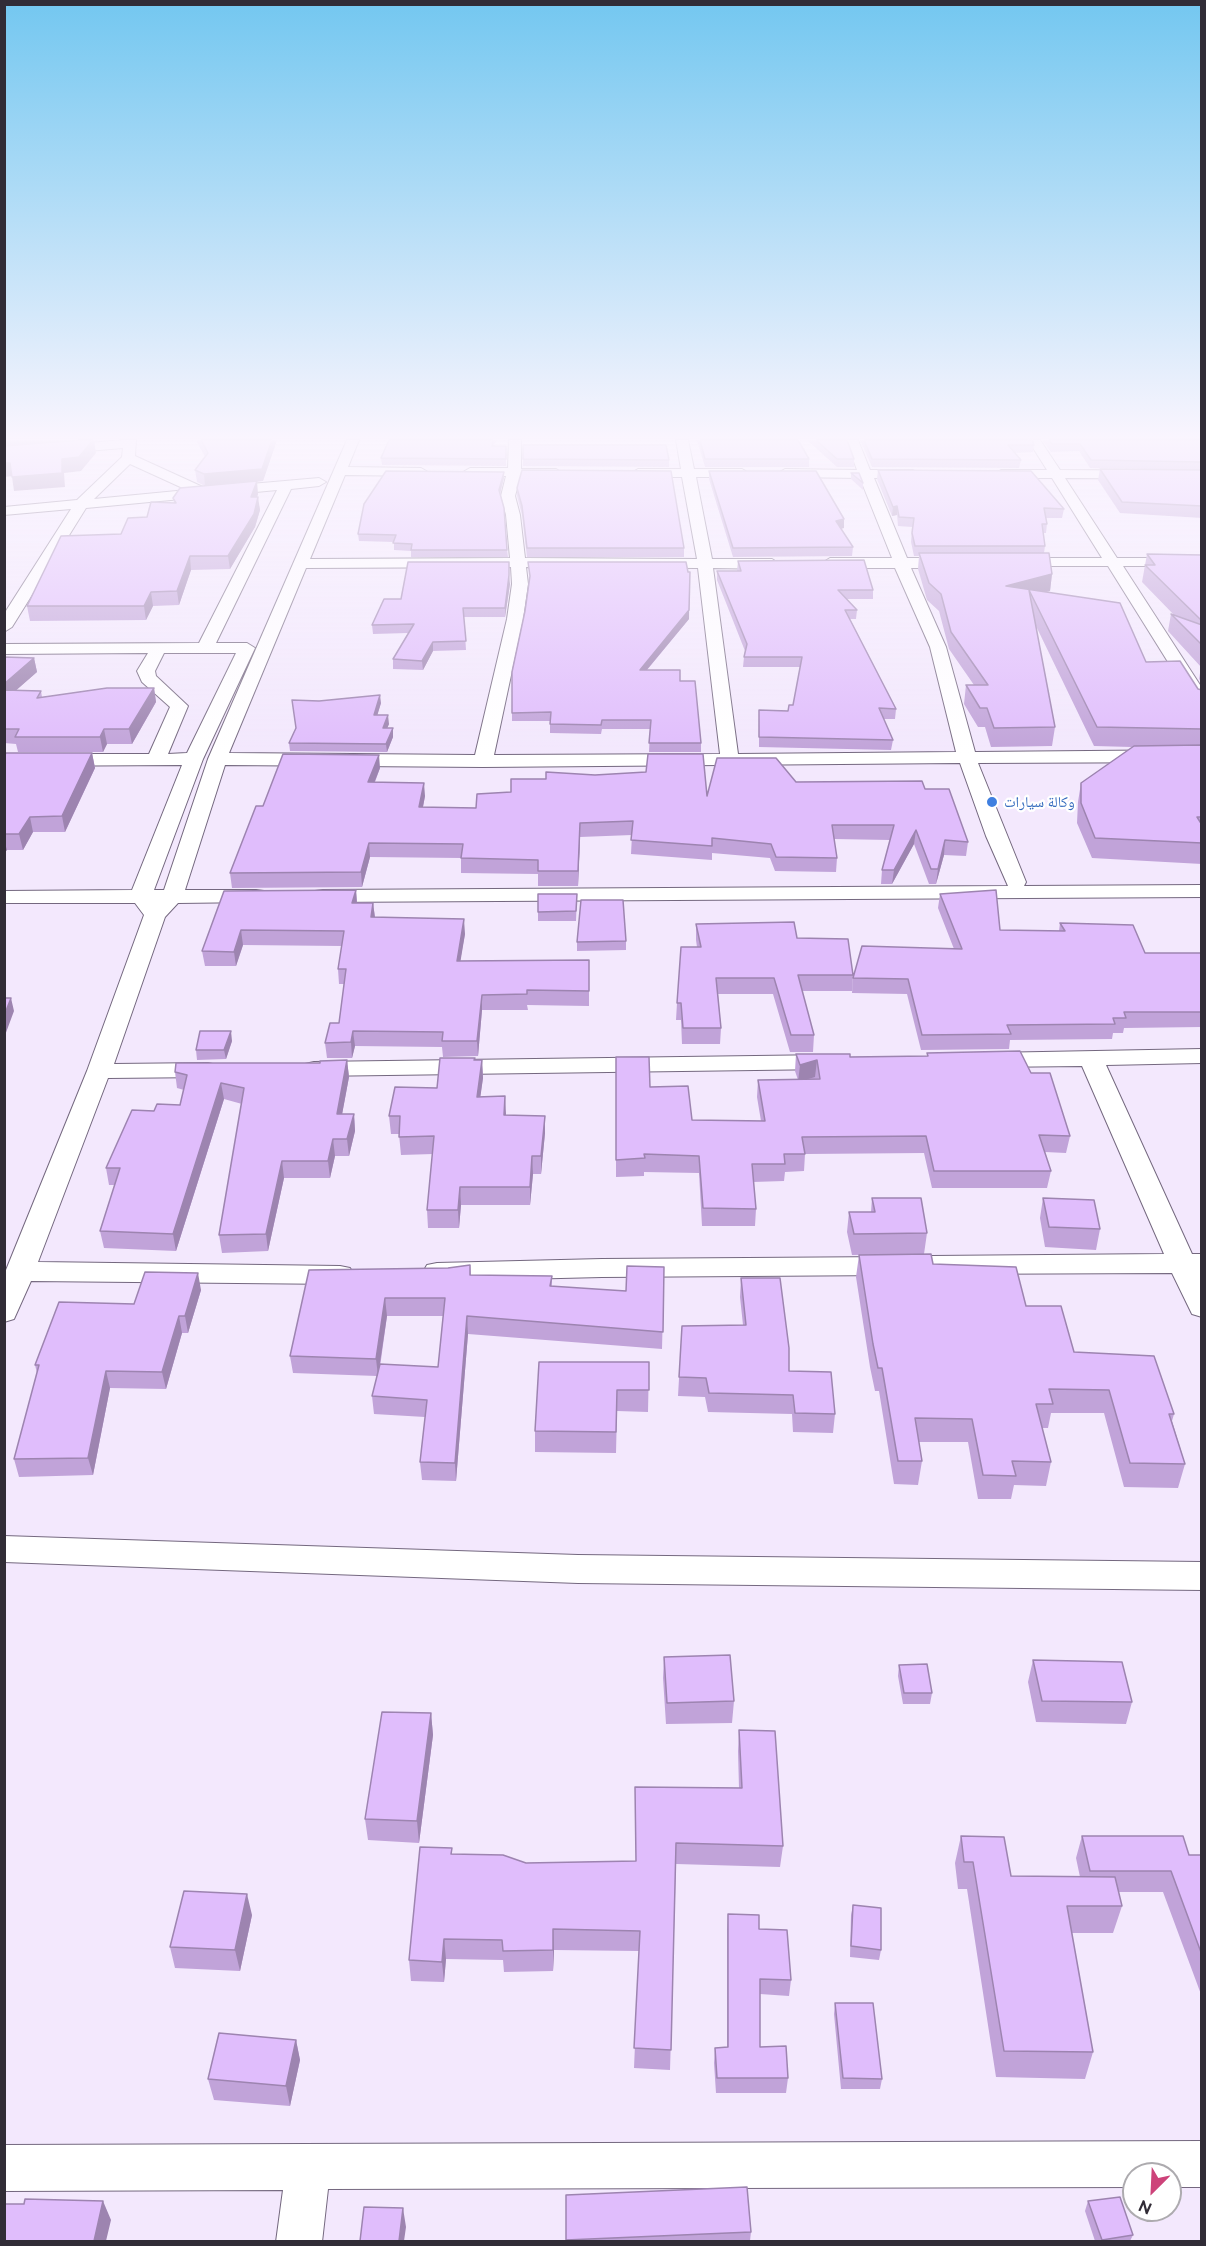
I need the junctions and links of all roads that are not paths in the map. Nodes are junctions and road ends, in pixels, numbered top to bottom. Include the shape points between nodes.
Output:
1 (56, 545) edge
2 (256, 545) edge
3 (292, 545) edge
4 (308, 545) edge
5 (516, 545) edge
6 (701, 545) edge
7 (894, 545) edge
8 (1101, 545) edge
9 (518, 562) junction
10 (996, 562) edge
11 (1112, 562) junction
12 (1202, 562) edge
13 (820, 563) edge
14 (901, 563) junction
15 (972, 563) edge
16 (300, 564) junction
17 (705, 564) junction
18 (786, 564) edge
19 (4, 627) edge
20 (159, 648) junction
21 (205, 648) junction
22 (247, 648) junction
23 (4, 649) edge
24 (1200, 697) edge
25 (1202, 756) edge
26 (967, 758) junction
27 (156, 759) junction
28 (194, 759) junction
29 (217, 759) junction
30 (4, 760) edge
31 (730, 760) junction
32 (483, 761) junction
33 (1016, 882) junction
34 (1202, 882) edge
35 (4, 887) edge
36 (275, 891) edge
37 (1202, 891) edge
38 (157, 896) junction
39 (4, 897) edge
40 (1202, 1056) edge
41 (1091, 1058) junction
42 (961, 1060) edge
43 (855, 1062) edge
44 (229, 1069) edge
45 (288, 1069) edge
46 (99, 1071) junction
47 (1192, 1263) edge
48 (20, 1271) junction
49 (415, 1273) edge
50 (368, 1274) edge
51 (1202, 1307) edge
52 (4, 1312) edge
53 (4, 1549) edge
54 (1202, 1576) edge
55 (1202, 2164) edge
56 (4, 2168) edge
57 (308, 2169) junction
58 (299, 2241) edge

1 - 19 street
2 - 21 street
3 - 22 street
4 - 16 street
5 - 9 street
6 - 17 street
7 - 14 street
8 - 11 street
9 - 16 street
9 - 17 street
9 - 32 street via 520,584 515,619
10 - 11 street
11 - 12 street
11 - 24 street
13 - 14 street
14 - 15 street
14 - 26 street via 938,647
16 - 29 street
17 - 18 street
17 - 31 street
20 - 21 street
20 - 23 street
20 - 27 street via 146,671 148,678 179,706
21 - 22 street
22 - 28 street
25 - 26 street
26 - 31 street
26 - 33 street
27 - 28 street
27 - 30 street
28 - 38 street
29 - 32 street
29 - 38 street
31 - 32 street
33 - 34 street
33 - 37 street via 305,891
35 - 38 street
36 - 38 street
38 - 39 street
38 - 46 street
40 - 41 street
41 - 42 street
41 - 47 street
43 - 45 street
44 - 46 street
46 - 48 street
47 - 49 street
47 - 51 street
48 - 50 street
48 - 52 street
53 - 54 street via 578,1569
55 - 57 street
56 - 57 street
57 - 58 street

